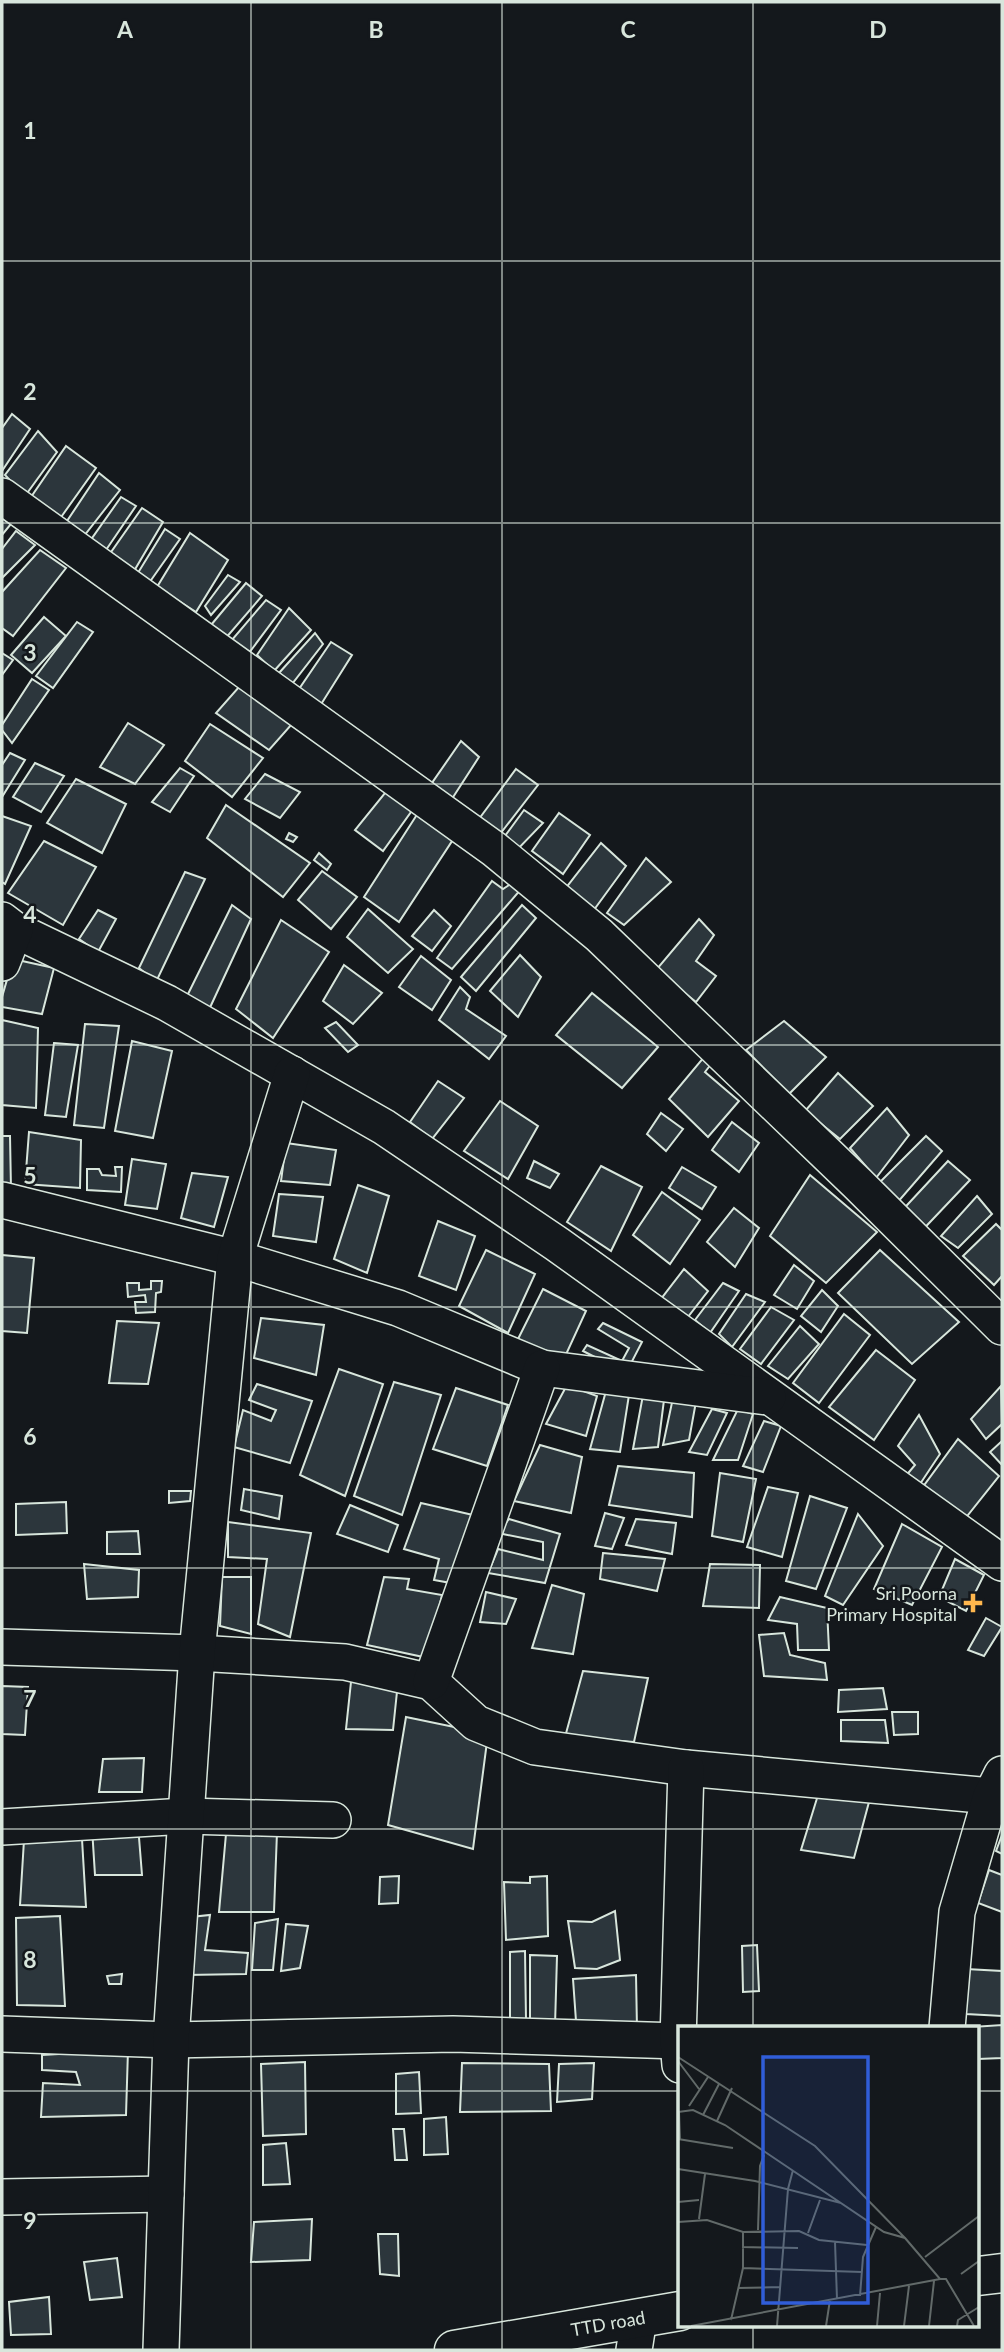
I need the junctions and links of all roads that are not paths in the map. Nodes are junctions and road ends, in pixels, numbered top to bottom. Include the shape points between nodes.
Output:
1 (2, 496) edge
2 (8, 925) edge
3 (2, 963) edge
4 (292, 1074) junction
5 (2, 1200) edge
6 (235, 1258) junction
7 (1002, 1327) edge
8 (542, 1368) junction
9 (771, 1398) junction
10 (1002, 1563) edge
11 (2, 1647) edge
12 (197, 1653) junction
13 (431, 1682) junction
14 (686, 1768) junction
15 (996, 1785) edge
16 (186, 1816) junction
17 (333, 1820) dead end
18 (2, 1827) edge
19 (680, 2026) edge
20 (947, 2026) edge
21 (2, 2034) edge
22 (171, 2040) junction
23 (678, 2049) edge
24 (166, 2194) junction
25 (2, 2197) edge
26 (1002, 2273) edge
27 (979, 2276) edge
28 (678, 2312) edge
29 (637, 2334) edge
30 (161, 2350) edge
31 (454, 2350) edge

1 - 7 street via 494,849 599,935
2 - 3 street
2 - 4 street via 167,1003
4 - 6 street
4 - 9 street via 384,1127 557,1244
5 - 6 street
6 - 8 street via 398,1308
6 - 12 street
8 - 9 street
8 - 13 street
9 - 10 street
11 - 12 street
12 - 13 street via 345,1662
12 - 16 street
13 - 14 street via 477,1723 535,1747
14 - 15 street
14 - 19 street
15 - 20 street via 957,1912
16 - 17 street
16 - 18 street
16 - 22 street
21 - 22 street
22 - 23 street via 453,2034
22 - 24 street
24 - 25 street
24 - 30 street
26 - 27 street
28 - 29 street, TTD road
29 - 31 street, TTD road

